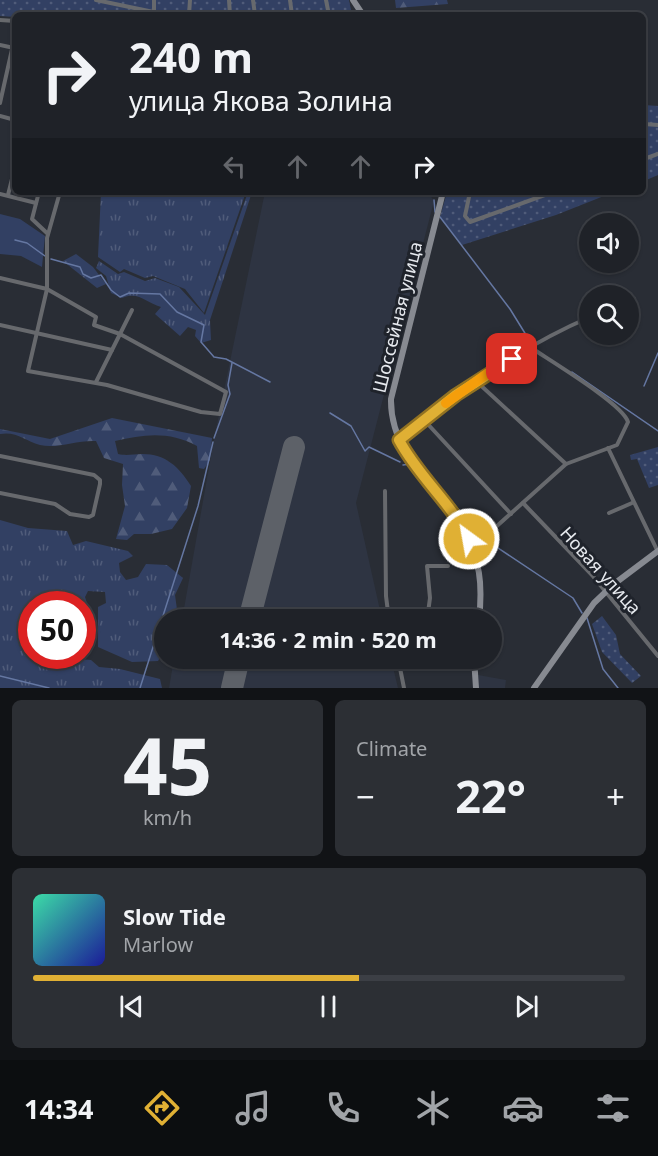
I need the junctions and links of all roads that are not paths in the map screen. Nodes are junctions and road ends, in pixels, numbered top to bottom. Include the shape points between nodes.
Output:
1 (96, 0) edge
2 (154, 0) edge
3 (118, 2) edge
4 (154, 12) joint
5 (12, 56) edge
6 (0, 103) edge
7 (12, 179) edge
8 (0, 194) edge
9 (8, 195) junction
10 (38, 195) edge
11 (59, 195) edge
12 (442, 195) edge
13 (469, 195) edge
14 (544, 195) edge
15 (36, 203) junction
16 (48, 234) junction
17 (0, 278) edge
18 (47, 289) junction
19 (132, 310) dead end
20 (579, 322) edge
21 (0, 325) edge
22 (36, 333) junction
23 (120, 334) junction
24 (530, 347) junction
25 (112, 350) junction
26 (476, 381) junction
27 (96, 382) junction
28 (423, 420) junction
29 (399, 440) junction
30 (608, 448) junction
31 (0, 456) edge
32 (566, 464) junction
33 (385, 491) dead end
34 (0, 493) edge
35 (523, 503) junction
36 (632, 503) junction
37 (609, 513) dead end
38 (511, 514) junction
39 (488, 534) dead end
40 (658, 552) edge
41 (448, 566) dead end
42 (605, 592) junction
43 (388, 609) edge
44 (428, 609) edge
45 (480, 609) edge
46 (658, 656) edge
47 (400, 669) edge
48 (475, 669) edge
49 (404, 688) edge
50 (476, 688) edge
51 (534, 688) edge

1 - 3 street
2 - 4 street
3 - 4 street
5 - 6 street
7 - 9 street
8 - 9 street
9 - 15 street
10 - 15 street
11 - 16 street
12 - 29 main road, Шоссейная улица via 391,399
13 - 14 street via 465,216 468,222
15 - 16 street via 32,219
16 - 18 street
17 - 18 street
18 - 22 street
18 - 23 street via 96,317 94,325
19 - 23 street
20 - 24 street
21 - 22 street
22 - 25 street
22 - 27 street via 28,371
23 - 25 street
23 - 27 street via 226,392 223,408 215,415
24 - 26 street
24 - 30 street via 596,390 624,414 628,422 617,445
25 - 27 street
26 - 28 street
26 - 32 street
28 - 29 street
28 - 38 street
29 - 45 main road, Шоссейная улица via 469,539 481,577
30 - 32 street
30 - 36 street
31 - 34 street via 94,475 100,480 89,518 70,514 54,504
32 - 35 street
33 - 43 street
35 - 38 street
35 - 42 street, Новая улица
36 - 37 street
36 - 40 street
38 - 39 street
40 - 42 main road
41 - 44 street via 427,566
42 - 46 street, Новая улица
42 - 51 main road
47 - 49 street
48 - 50 main road

